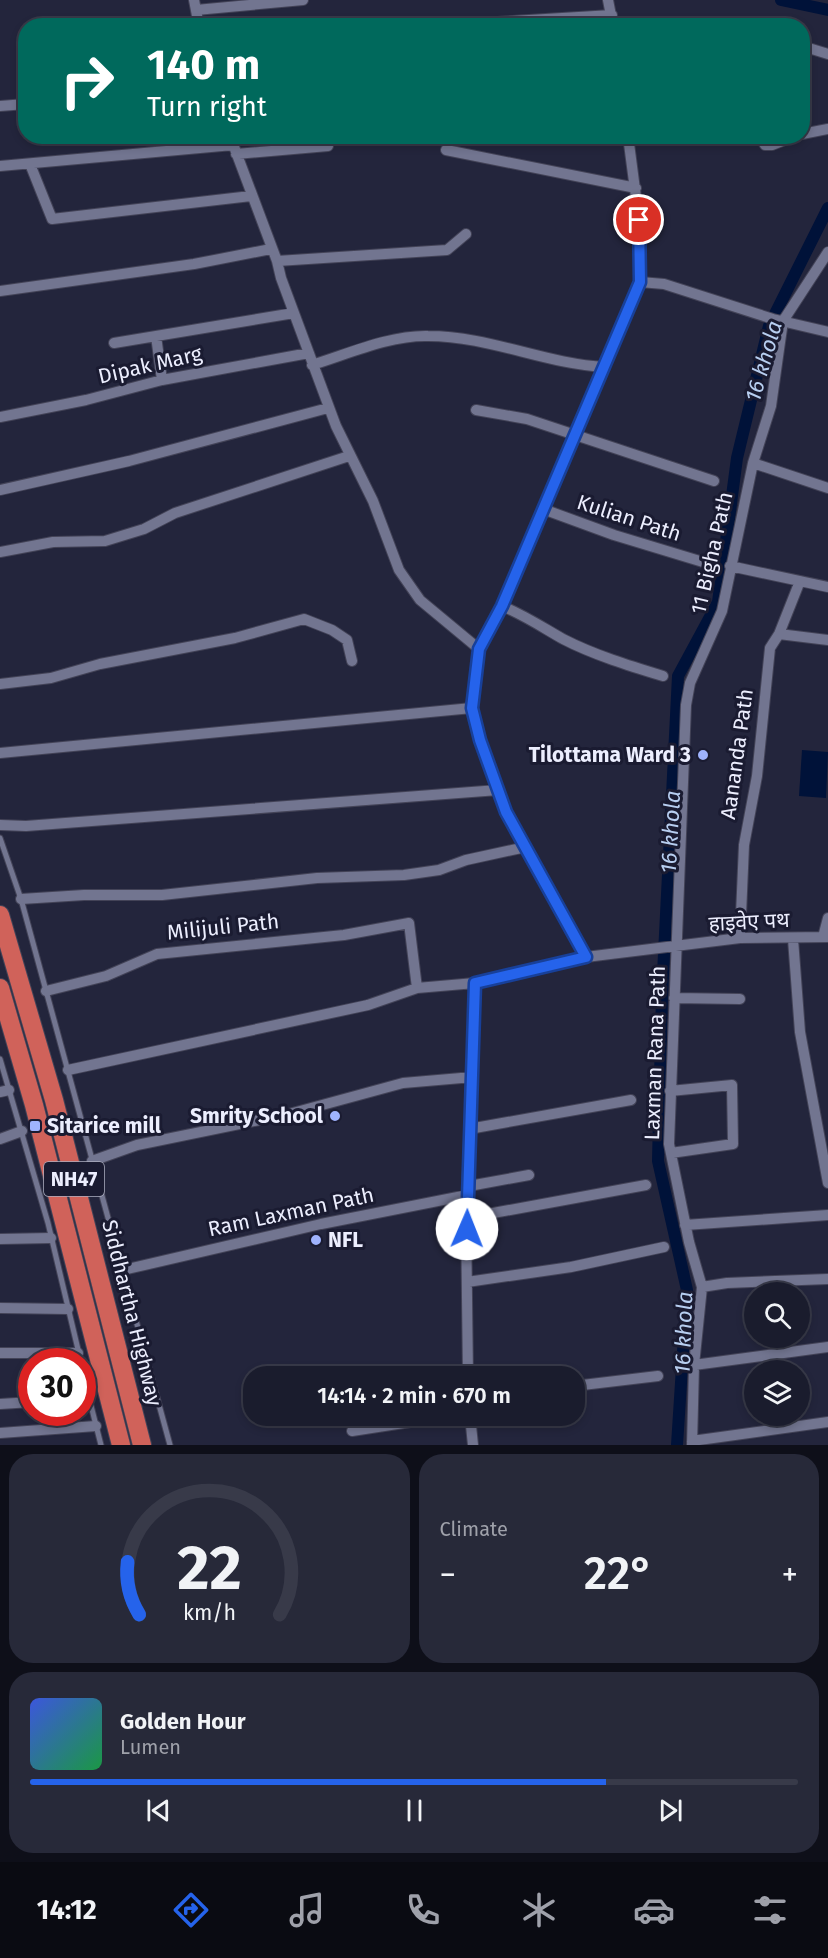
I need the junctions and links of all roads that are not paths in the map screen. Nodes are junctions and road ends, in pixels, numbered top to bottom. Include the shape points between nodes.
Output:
1 (303, 0) edge
2 (608, 0) edge
3 (195, 5) edge
4 (612, 18) edge
5 (810, 48) edge
6 (828, 54) edge
7 (18, 105) edge
8 (0, 106) edge
9 (828, 129) edge
10 (810, 132) edge
11 (629, 144) edge
12 (233, 145) edge
13 (328, 146) dead end
14 (446, 150) dead end
15 (30, 164) junction
16 (0, 166) edge
17 (636, 188) junction
18 (251, 196) junction
19 (466, 234) dead end
20 (271, 249) junction
21 (828, 252) edge
22 (278, 261) junction
23 (640, 282) junction
24 (0, 291) edge
25 (294, 313) junction
26 (778, 320) junction
27 (828, 332) edge
28 (156, 336) junction
29 (114, 343) dead end
30 (309, 353) junction
31 (312, 365) junction
32 (605, 367) junction
33 (162, 381) junction
34 (328, 408) junction
35 (476, 410) dead end
36 (0, 417) edge
37 (575, 433) junction
38 (349, 456) junction
39 (753, 463) junction
40 (714, 481) dead end
41 (828, 488) edge
42 (0, 490) edge
43 (543, 508) junction
44 (0, 552) edge
45 (703, 562) dead end
46 (730, 566) junction
47 (800, 581) junction
48 (828, 587) edge
49 (502, 606) junction
50 (779, 634) junction
51 (828, 640) edge
52 (479, 649) junction
53 (352, 661) dead end
54 (663, 676) dead end
55 (0, 684) edge
56 (472, 708) junction
57 (0, 753) edge
58 (498, 790) junction
59 (0, 825) edge
60 (0, 838) edge
61 (526, 847) junction
62 (21, 899) junction
63 (0, 915) edge
64 (828, 918) edge
65 (826, 937) edge
66 (740, 938) junction
67 (793, 939) junction
68 (675, 947) junction
69 (586, 957) junction
70 (475, 983) junction
71 (0, 988) edge
72 (417, 988) junction
73 (46, 991) junction
74 (674, 998) junction
75 (740, 999) dead end
76 (0, 1059) edge
77 (68, 1070) junction
78 (473, 1077) junction
79 (4, 1091) edge
80 (670, 1091) junction
81 (631, 1100) dead end
82 (469, 1130) junction
83 (22, 1131) junction
84 (0, 1139) edge
85 (670, 1153) junction
86 (92, 1161) junction
87 (528, 1174) dead end
88 (828, 1183) edge
89 (646, 1185) dead end
90 (469, 1190) junction
91 (828, 1215) edge
92 (466, 1218) junction
93 (685, 1226) junction
94 (51, 1238) junction
95 (0, 1239) edge
96 (664, 1247) dead end
97 (123, 1270) junction
98 (828, 1280) edge
99 (467, 1282) junction
100 (702, 1287) junction
101 (0, 1308) edge
102 (68, 1309) junction
103 (828, 1347) edge
104 (78, 1348) edge
105 (0, 1353) edge
106 (18, 1354) edge
107 (693, 1365) junction
108 (468, 1366) edge
109 (658, 1376) dead end
110 (585, 1385) edge
111 (18, 1403) edge
112 (0, 1404) edge
113 (828, 1422) edge
114 (96, 1426) joint
115 (384, 1426) edge
116 (471, 1426) edge
117 (352, 1431) dead end
118 (0, 1433) edge
119 (692, 1443) edge
120 (101, 1445) edge
121 (121, 1445) edge
122 (142, 1445) edge
123 (170, 1445) edge
124 (473, 1445) edge

1 - 3 street
2 - 4 street
5 - 6 street
7 - 8 street
9 - 10 street
11 - 17 street
12 - 13 street
12 - 15 street
12 - 18 street
14 - 17 street
15 - 16 street
15 - 18 street via 52,219
17 - 23 street
18 - 20 street
19 - 22 street via 447,250
20 - 22 street
20 - 24 street via 194,264
21 - 26 street, 11 Bigha Path
22 - 25 street
23 - 26 street via 664,284
23 - 32 street
25 - 28 street
25 - 30 street
26 - 27 street
26 - 39 street, 11 Bigha Path via 771,406
28 - 29 street
28 - 33 street
30 - 31 street
30 - 33 street, Dipak Marg
31 - 32 street via 426,336 474,339 576,366
31 - 34 street
32 - 37 street
33 - 36 street, Dipak Marg
34 - 38 street
34 - 42 street via 129,461
35 - 37 street
37 - 40 street
37 - 43 street
38 - 44 street via 175,513 144,529 105,541 53,542
38 - 52 street via 373,501 399,570 420,600
39 - 41 street
39 - 46 street, 11 Bigha Path
43 - 45 street, Kulian Path
43 - 49 street
46 - 47 street
46 - 68 street, 11 Bigha Path via 722,611 690,683 686,705
47 - 48 street
47 - 50 street, Aananda Path
49 - 52 street
49 - 54 street via 564,639
50 - 51 street
50 - 66 street, Aananda Path via 770,648 744,845
52 - 56 street
53 - 55 street via 347,640 304,619 51,678
56 - 57 street
56 - 58 street
58 - 59 street
58 - 61 street
60 - 62 lane
61 - 62 street via 404,875 317,878 162,895
61 - 69 street
62 - 73 lane
63 - 122 highway, Siddhartha Highway / NH47 via 54,1100
64 - 65 street
65 - 67 street, हाइवेए पथ
66 - 67 street, हाइवेए पथ
66 - 68 street, हाइवेए पथ
67 - 88 street via 800,1032
68 - 69 street, हाइवेए पथ
68 - 74 street, Laxman Rana Path
69 - 70 street, हाइवेए पथ
70 - 72 street, हाइवेए पथ
70 - 78 street
71 - 121 highway, Siddhartha Highway / NH47 via 34,1104
72 - 73 street, Milijuli Path via 409,923 344,935 157,954 106,976
72 - 77 street, हाइवेए पथ via 368,1005
73 - 77 lane
74 - 75 street
74 - 80 street, Laxman Rana Path
76 - 79 lane
77 - 86 lane
78 - 82 street
78 - 86 street via 395,1085 289,1114 137,1144
79 - 83 lane
80 - 85 street, Laxman Rana Path
80 - 85 street via 732,1085 733,1144
81 - 82 street
82 - 90 street
83 - 84 street
83 - 94 lane
85 - 93 street, Laxman Rana Path
86 - 97 lane
87 - 90 street, Ram Laxman Path
89 - 92 street
90 - 92 street
90 - 97 street, Ram Laxman Path
91 - 93 street
92 - 99 street
93 - 100 street, Laxman Rana Path
94 - 95 street
94 - 102 lane
96 - 99 street via 571,1267
97 - 123 lane
98 - 100 street
99 - 108 street
100 - 107 street, Laxman Rana Path
101 - 102 street
102 - 104 lane
103 - 107 street
105 - 106 street
107 - 119 street, Laxman Rana Path
109 - 110 street
111 - 112 street
113 - 119 street
114 - 118 street
114 - 120 lane
115 - 117 street
116 - 124 street

